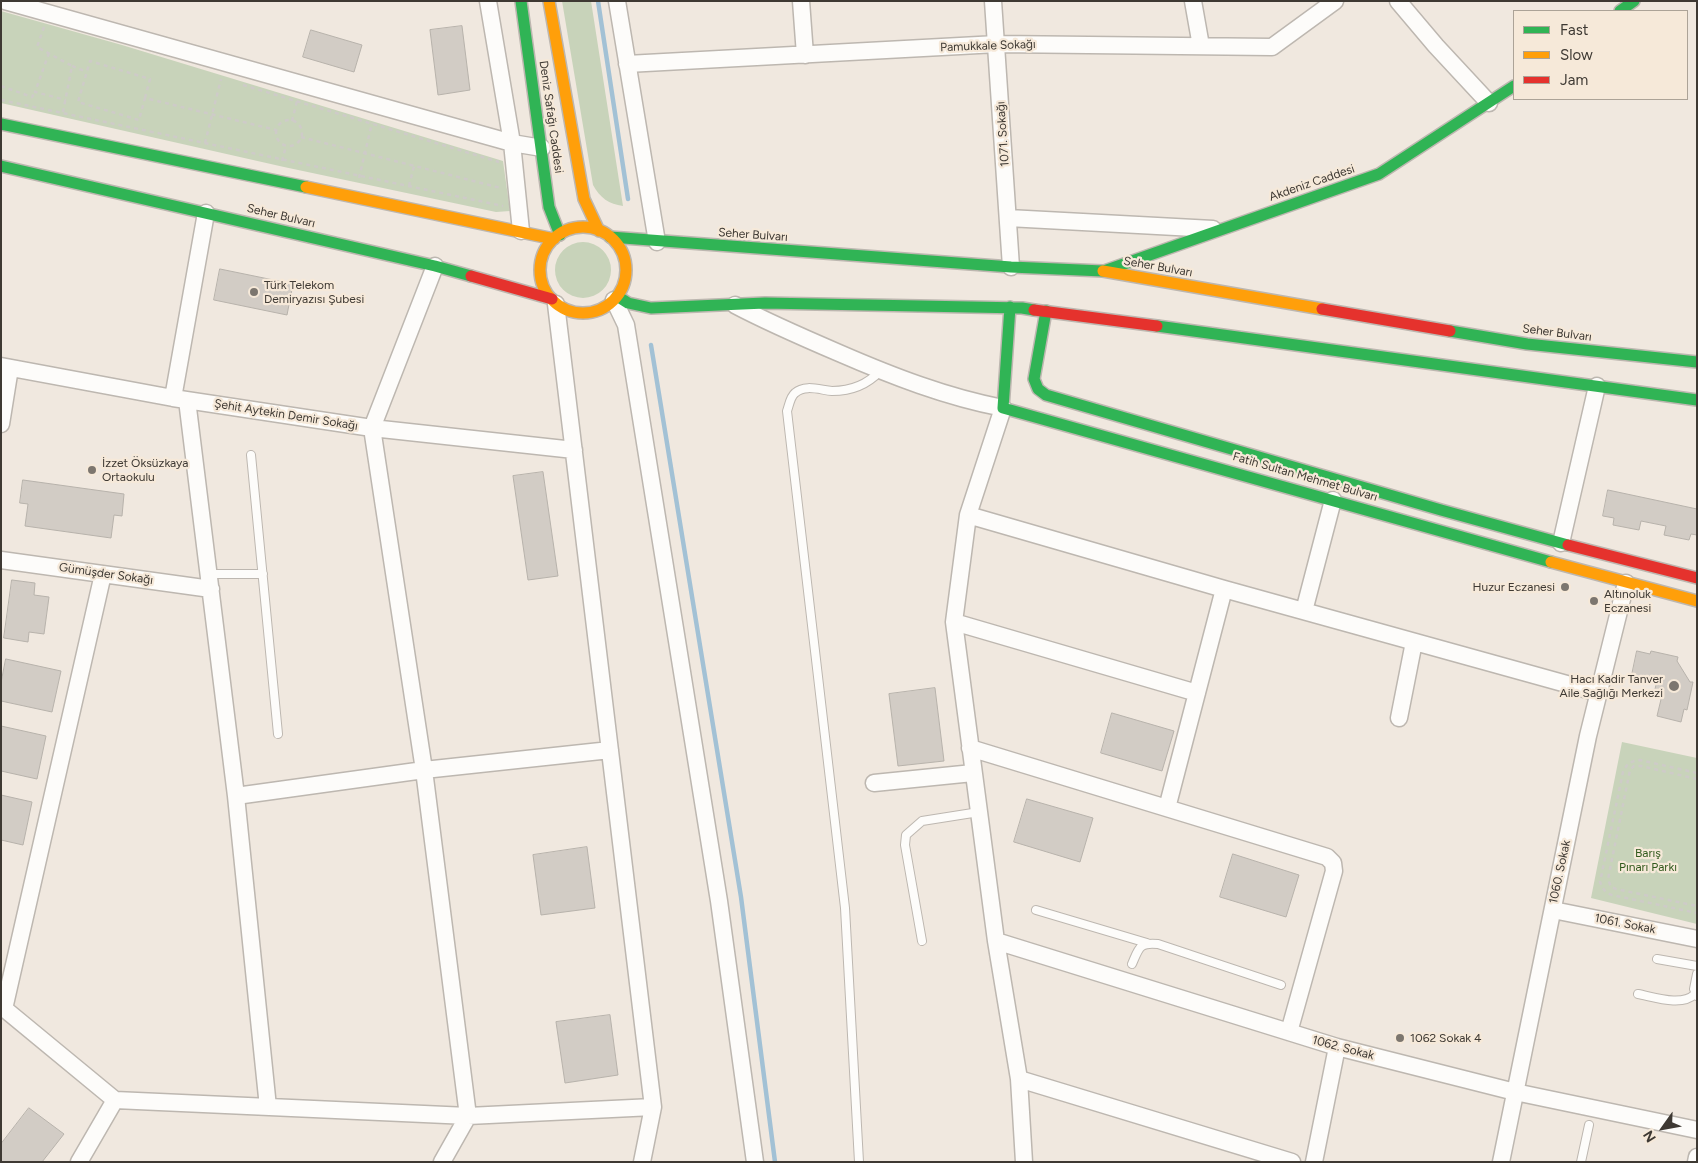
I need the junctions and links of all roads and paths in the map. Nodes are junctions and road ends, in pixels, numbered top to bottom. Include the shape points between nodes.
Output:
1 (6, 1) edge
2 (488, 1) edge
3 (521, 1) edge
4 (548, 1) edge
5 (617, 1) edge
6 (801, 1) edge
7 (993, 1) edge
8 (1193, 1) edge
9 (1335, 1) edge
10 (1398, 1) edge
11 (1634, 1) edge
12 (31, 5) edge
13 (1621, 10) edge
14 (53, 29) dead end
15 (997, 44) junction
16 (1200, 46) junction
17 (49, 53) junction
18 (805, 55) junction
19 (627, 64) junction
20 (72, 66) junction
21 (87, 72) junction
22 (212, 76) dead end
23 (240, 84) dead end
24 (1, 86) edge
25 (1513, 87) edge
26 (35, 92) junction
27 (145, 98) junction
28 (1, 100) edge
29 (66, 100) junction
30 (298, 101) junction
31 (1490, 103) junction
32 (62, 112) junction
33 (213, 114) junction
34 (292, 121) junction
35 (372, 123) junction
36 (1, 124) edge
37 (276, 130) junction
38 (301, 137) junction
39 (205, 143) junction
40 (512, 143) junction
41 (286, 146) junction
42 (542, 148) junction
43 (365, 153) junction
44 (282, 160) junction
45 (500, 162) dead end
46 (1, 166) edge
47 (414, 166) junction
48 (359, 177) junction
49 (502, 180) dead end
50 (358, 183) dead end
51 (409, 186) junction
52 (502, 198) dead end
53 (206, 213) junction
54 (1008, 218) junction
55 (1220, 230) junction
56 (521, 231) junction
57 (600, 231) junction
58 (557, 237) junction
59 (610, 237) junction
60 (657, 242) junction
61 (435, 266) junction
62 (1011, 267) junction
63 (1103, 271) junction
64 (616, 298) junction
65 (554, 302) junction
66 (734, 304) junction
67 (1010, 307) junction
68 (1046, 311) junction
69 (1697, 362) edge
70 (6, 367) edge
71 (880, 371) junction
72 (1597, 386) junction
73 (180, 399) junction
74 (1697, 400) edge
75 (1002, 408) junction
76 (1, 424) edge
77 (372, 428) junction
78 (574, 450) junction
79 (251, 455) dead end
80 (1333, 500) junction
81 (968, 514) junction
82 (1561, 543) junction
83 (1, 560) edge
84 (103, 574) junction
85 (263, 574) junction
86 (1697, 578) edge
87 (210, 581) junction
88 (1626, 583) junction
89 (1224, 589) junction
90 (1697, 601) edge
91 (1304, 611) junction
92 (954, 622) junction
93 (1414, 642) junction
94 (1197, 693) junction
95 (1599, 693) junction
96 (1399, 718) dead end
97 (278, 734) dead end
98 (970, 748) junction
99 (610, 750) junction
100 (424, 770) junction
101 (973, 773) junction
102 (1697, 773) edge
103 (1697, 779) edge
104 (874, 783) dead end
105 (236, 796) junction
106 (1167, 808) junction
107 (979, 812) junction
108 (1697, 906) edge
109 (1036, 910) dead end
110 (1553, 910) junction
111 (1697, 913) edge
112 (1697, 939) edge
113 (922, 941) dead end
114 (996, 941) junction
115 (1147, 943) junction
116 (1657, 959) dead end
117 (1132, 964) dead end
118 (1697, 966) edge
119 (1697, 974) edge
120 (1281, 985) dead end
121 (1638, 994) dead end
122 (1696, 995) edge
123 (3, 1008) edge
124 (1289, 1032) junction
125 (1337, 1047) junction
126 (1019, 1079) junction
127 (1515, 1092) junction
128 (115, 1100) junction
129 (653, 1106) junction
130 (268, 1107) junction
131 (468, 1116) junction
132 (1589, 1125) dead end
133 (1697, 1130) edge
134 (1697, 1157) edge
135 (79, 1162) edge
136 (442, 1162) edge
137 (642, 1162) edge
138 (755, 1162) edge
139 (859, 1162) edge
140 (1024, 1162) edge
141 (1292, 1162) edge
142 (1314, 1162) edge
143 (1501, 1162) edge
144 (1581, 1162) edge
145 (1696, 1162) edge

1 - 12 street
2 - 40 street
3 - 42 main road, Deniz Safağı Caddesi
4 - 57 main road, Deniz Safağı Caddesi via 584,199
5 - 19 street
6 - 18 street
7 - 15 street, 1071. Sokağı
8 - 16 street
9 - 16 street, Pamukkale Sokağı via 1272,47
10 - 31 street
11 - 13 main road
12 - 40 street
14 - 17 path via 44,27 37,47
15 - 16 street, Pamukkale Sokağı
15 - 18 street, Pamukkale Sokağı
15 - 54 street, 1071. Sokağı
17 - 20 path
17 - 26 path
18 - 19 street, Pamukkale Sokağı
19 - 60 street
20 - 21 path
20 - 29 path
21 - 27 path via 90,61 150,79
21 - 27 path via 78,102 139,120
22 - 33 path via 222,79
23 - 30 path
24 - 26 path via 32,97
25 - 31 main road, Akdeniz Caddesi
26 - 29 path
27 - 33 path
28 - 32 path
29 - 32 path
30 - 34 path
30 - 35 path
31 - 55 main road, Akdeniz Caddesi via 1379,174
32 - 39 path
33 - 37 path
33 - 39 path
34 - 37 path via 282,122
34 - 38 path via 301,128
35 - 43 path
35 - 45 path
36 - 56 main road
37 - 41 path via 278,141
38 - 41 path via 296,144
38 - 43 path
39 - 44 path
40 - 42 street
40 - 56 street
41 - 44 path
42 - 58 main road, Deniz Safağı Caddesi via 549,207
43 - 47 path
43 - 48 path
44 - 48 path
46 - 53 main road, Seher Bulvarı
47 - 49 path via 502,189
47 - 51 path
48 - 50 path
48 - 51 path
51 - 52 path via 503,207
53 - 61 main road, Seher Bulvarı
53 - 73 street
54 - 55 street
54 - 62 street, 1071. Sokağı
55 - 63 main road, Akdeniz Caddesi
56 - 58 main road
57 - 58 main road via 576,228
57 - 59 main road
58 - 65 main road via 546,248 540,272
59 - 60 main road, Seher Bulvarı
59 - 64 main road via 624,257 626,269
60 - 62 main road, Seher Bulvarı
61 - 65 main road, Seher Bulvarı
61 - 77 street
62 - 63 main road, Seher Bulvarı
63 - 69 main road, Seher Bulvarı via 1527,344
64 - 65 main road via 591,313 567,310
64 - 66 main road via 651,308
64 - 138 street via 628,335 719,901
65 - 78 street
66 - 67 main road
66 - 71 street via 767,322
67 - 68 main road
67 - 75 main road
68 - 72 main road
68 - 82 main road, Fatih Sultan Mehmet Bulvarı via 1034,379 1038,389 1046,395
70 - 73 street, Şehit Aytekin Demir Sokağı
70 - 76 street
71 - 75 street via 953,397
71 - 139 lane via 871,381 855,388 802,389 793,394 787,411 845,908
72 - 74 main road
72 - 82 street
73 - 77 street, Şehit Aytekin Demir Sokağı
73 - 87 street
75 - 80 main road, Fatih Sultan Mehmet Bulvarı
75 - 81 street
77 - 78 street, Şehit Aytekin Demir Sokağı
77 - 100 street
78 - 99 street
79 - 85 lane
80 - 88 main road, Fatih Sultan Mehmet Bulvarı
80 - 91 street
81 - 89 street
81 - 92 street
82 - 86 main road, Fatih Sultan Mehmet Bulvarı
83 - 84 street, Gümüşder Sokağı
84 - 87 street, Gümüşder Sokağı
84 - 123 street
85 - 87 lane
85 - 97 lane
87 - 105 street
88 - 90 main road, Fatih Sultan Mehmet Bulvarı
88 - 95 street, 1060. Sokak
89 - 91 street
89 - 94 street
91 - 93 street
92 - 94 street
92 - 98 street
93 - 95 street
93 - 96 street
94 - 106 street
95 - 110 street, 1060. Sokak
98 - 101 street
98 - 106 street
99 - 100 street
99 - 129 street
100 - 105 street
100 - 131 street
101 - 104 street
101 - 107 street
102 - 111 path via 1640,760 1626,765 1600,882 1603,890 1612,896
103 - 108 path via 1641,766 1630,770 1608,880 1616,889
105 - 130 street
106 - 124 street via 1327,857 1333,863 1334,871
107 - 113 lane via 922,821 906,835
107 - 114 street
109 - 115 lane
110 - 112 street, 1061. Sokak
110 - 127 street, 1060. Sokak
114 - 124 street, 1062. Sokak
114 - 126 street
115 - 117 lane via 1139,949
115 - 120 lane
116 - 118 lane
119 - 122 lane
121 - 122 lane via 1680,1001
123 - 128 street
124 - 125 street, 1062. Sokak
125 - 127 street, 1062. Sokak
125 - 142 street
126 - 140 street
126 - 141 street
127 - 133 street, 1062. Sokak
127 - 143 street, 1060. Sokak
128 - 130 street
128 - 135 street
129 - 131 street
129 - 137 street
130 - 131 street
131 - 136 street
132 - 144 lane
134 - 145 street

